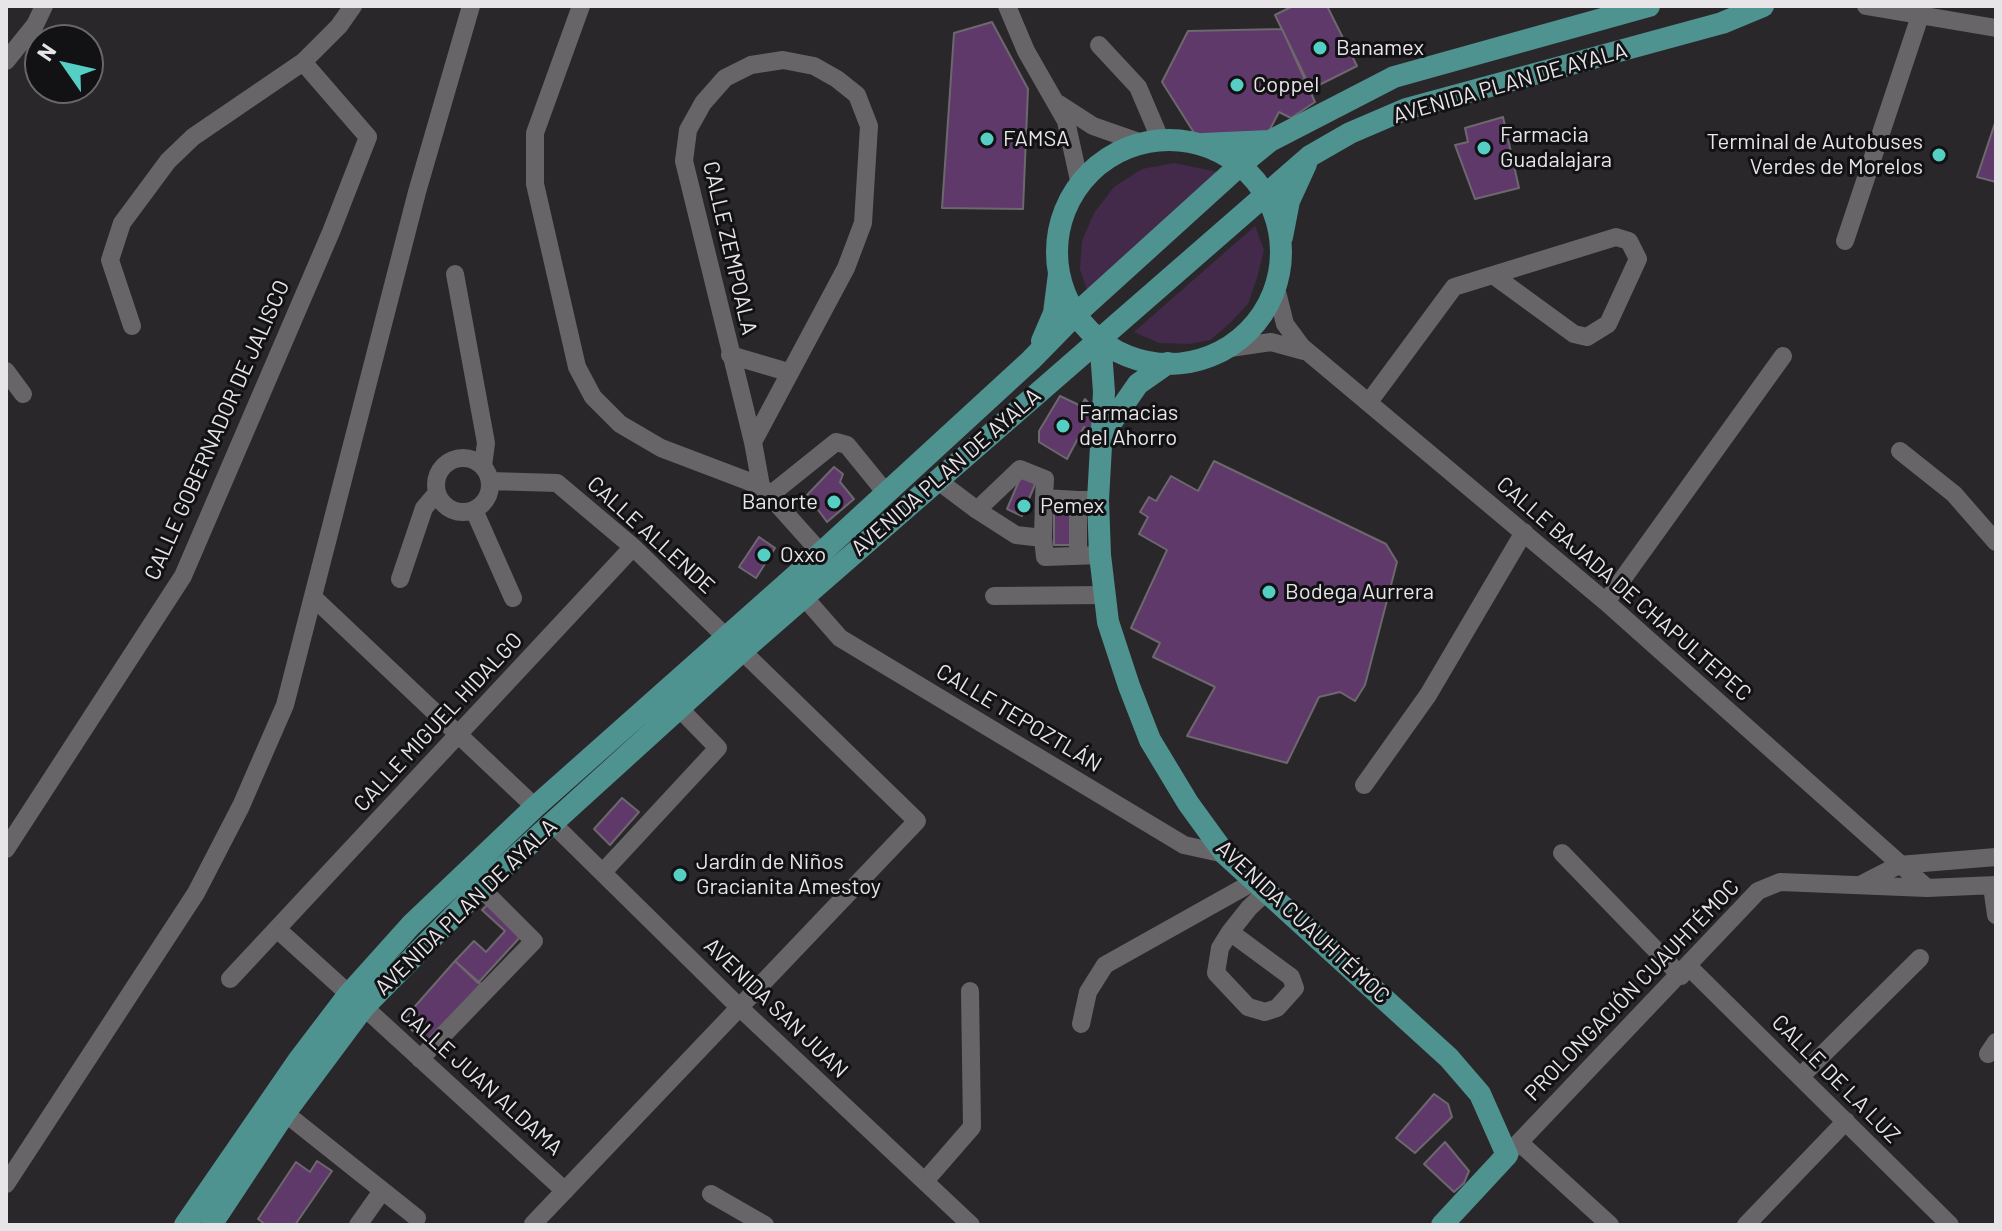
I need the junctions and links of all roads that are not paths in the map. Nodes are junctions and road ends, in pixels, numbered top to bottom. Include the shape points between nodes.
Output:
1 (44, 6) edge
2 (353, 6) edge
3 (471, 6) edge
4 (581, 6) edge
5 (1007, 6) edge
6 (1649, 6) edge
7 (1763, 6) edge
8 (1866, 6) edge
9 (1920, 16) junction
10 (1996, 28) edge
11 (1099, 45) dead end
12 (6, 61) edge
13 (303, 62) junction
14 (1056, 103) junction
15 (1270, 141) junction
16 (1161, 142) junction
17 (1310, 156) junction
18 (1238, 167) junction
19 (1079, 180) junction
20 (1263, 195) junction
21 (1845, 241) dead end
22 (1281, 250) junction
23 (1057, 253) junction
24 (455, 274) dead end
25 (1493, 275) junction
26 (1277, 292) junction
27 (1077, 313) junction
28 (132, 326) dead end
29 (1100, 337) junction
30 (1230, 348) junction
31 (730, 355) junction
32 (1313, 356) junction
33 (1783, 356) dead end
34 (1031, 360) junction
35 (1168, 363) junction
36 (6, 371) edge
37 (788, 372) junction
38 (1060, 372) junction
39 (1104, 392) junction
40 (23, 394) dead end
41 (1369, 402) junction
42 (1103, 434) junction
43 (753, 442) junction
44 (1900, 451) dead end
45 (486, 474) junction
46 (937, 480) junction
47 (765, 490) junction
48 (886, 493) junction
49 (436, 494) junction
50 (1044, 498) junction
51 (1088, 500) junction
52 (474, 510) junction
53 (977, 510) junction
54 (1524, 532) junction
55 (1043, 538) junction
56 (1996, 542) edge
57 (633, 547) junction
58 (821, 553) junction
59 (1089, 556) junction
60 (400, 579) dead end
61 (1105, 595) junction
62 (994, 596) dead end
63 (804, 597) junction
64 (513, 598) dead end
65 (315, 599) junction
66 (1606, 602) junction
67 (734, 644) junction
68 (678, 707) junction
69 (458, 738) junction
70 (1364, 785) dead end
71 (543, 814) junction
72 (6, 849) edge
73 (1562, 853) dead end
74 (1225, 854) junction
75 (1996, 857) edge
76 (1899, 865) junction
77 (603, 872) junction
78 (1994, 885) edge
79 (1260, 886) junction
80 (1858, 886) junction
81 (481, 888) junction
82 (1927, 888) junction
83 (1996, 915) edge
84 (277, 929) junction
85 (1230, 932) junction
86 (1920, 958) dead end
87 (1685, 972) junction
88 (230, 979) dead end
89 (970, 991) dead end
90 (356, 1000) junction
91 (738, 1006) junction
92 (1081, 1024) dead end
93 (420, 1059) junction
94 (1800, 1077) junction
95 (285, 1113) junction
96 (1846, 1121) junction
97 (1513, 1149) junction
98 (925, 1181) junction
99 (6, 1184) edge
100 (382, 1191) junction
101 (565, 1191) junction
102 (711, 1194) dead end
103 (417, 1218) dead end
104 (533, 1224) edge
105 (185, 1225) edge
106 (211, 1225) edge
107 (358, 1225) edge
108 (765, 1225) edge
109 (971, 1225) edge
110 (1442, 1225) edge
111 (1610, 1225) edge
112 (1746, 1225) edge
113 (1950, 1225) edge

1 - 12 street
2 - 13 street
3 - 65 street via 417,192
4 - 47 street via 535,133 535,184 577,367 593,397 620,424 661,448
5 - 14 street
6 - 15 main road, AVENIDA PLAN DE AYALA via 1394,77
7 - 17 main road, AVENIDA PLAN DE AYALA via 1722,23 1406,109
8 - 9 street
9 - 10 street
9 - 21 street
11 - 16 street via 1138,87
13 - 28 street via 193,137 122,223 110,260
13 - 72 street, CALLE GOBERNADOR DE JALISCO via 368,137 183,576
14 - 16 street via 1093,126
14 - 19 street via 1073,139
15 - 16 main road
15 - 18 main road, AVENIDA PLAN DE AYALA
16 - 18 main road via 1213,151
16 - 19 main road via 1107,157
17 - 20 main road, AVENIDA PLAN DE AYALA
17 - 22 main road via 1289,201
18 - 20 main road
18 - 27 main road, AVENIDA PLAN DE AYALA
19 - 23 main road via 1057,227
20 - 22 main road
20 - 29 main road, AVENIDA PLAN DE AYALA
22 - 26 main road
23 - 27 main road via 1063,284
23 - 34 main road via 1054,313
24 - 45 street via 486,443
25 - 25 street via 1616,237 1629,241 1638,259 1608,324 1587,337 1574,334
25 - 41 street via 1454,287
26 - 30 main road via 1266,314
26 - 32 street, CALLE BAJADA DE CHAPULTEPEC via 1285,324
27 - 29 main road
27 - 34 main road, AVENIDA PLAN DE AYALA
29 - 35 main road via 1130,355
29 - 38 main road, AVENIDA PLAN DE AYALA
29 - 39 main road, AVENIDA CUAUHTÉMOC
30 - 32 street, CALLE BAJADA DE CHAPULTEPEC via 1271,342
30 - 35 main road via 1200,362
31 - 37 street, CALLE ZEMPOALA
31 - 37 street, CALLE ZEMPOALA via 684,161 688,130 725,78 751,65 783,60 814,66 857,95 869,126 863,223 846,268
31 - 43 street, CALLE ZEMPOALA
32 - 41 street, CALLE BAJADA DE CHAPULTEPEC
33 - 66 street
34 - 48 main road, AVENIDA PLAN DE AYALA
35 - 42 main road via 1138,384
36 - 40 street
37 - 43 street, CALLE ZEMPOALA
38 - 39 main road via 1087,371
38 - 46 main road, AVENIDA PLAN DE AYALA
39 - 42 main road, AVENIDA CUAUHTÉMOC
41 - 54 street, CALLE BAJADA DE CHAPULTEPEC
42 - 51 main road, AVENIDA CUAUHTÉMOC
43 - 47 street, CALLE ZEMPOALA
44 - 56 street via 1954,494
45 - 49 street via 464,457 453,459 438,474
45 - 52 street via 489,493
45 - 57 street, CALLE ALLENDE via 557,483
46 - 53 street
46 - 63 main road, AVENIDA PLAN DE AYALA
47 - 48 street via 836,442 847,445
47 - 58 street
48 - 58 main road, AVENIDA PLAN DE AYALA
49 - 52 street via 452,511
49 - 60 street via 424,508
50 - 51 street
50 - 53 street via 1045,479 1020,469
50 - 55 street
51 - 59 main road, AVENIDA CUAUHTÉMOC
52 - 64 street
53 - 55 street via 1016,535
54 - 66 street, CALLE BAJADA DE CHAPULTEPEC
54 - 70 street via 1428,695
55 - 59 street via 1045,557
57 - 67 street, CALLE ALLENDE
57 - 69 street, CALLE MIGUEL HIDALGO
58 - 67 main road, AVENIDA PLAN DE AYALA
59 - 61 main road, AVENIDA CUAUHTÉMOC
61 - 62 street
61 - 74 main road, AVENIDA CUAUHTÉMOC via 1108,622 1150,740
63 - 67 main road, AVENIDA PLAN DE AYALA
63 - 74 street, CALLE TEPOZTLÁN via 840,638 1184,845
65 - 69 street, AVENIDA SAN JUAN
65 - 99 street via 285,705 196,893
66 - 76 street, CALLE BAJADA DE CHAPULTEPEC
67 - 68 main road, AVENIDA PLAN DE AYALA
67 - 71 main road, AVENIDA PLAN DE AYALA
67 - 91 street, CALLE ALLENDE via 917,821
68 - 71 main road, AVENIDA PLAN DE AYALA
68 - 77 street via 718,748
69 - 71 street, AVENIDA SAN JUAN
69 - 84 street, CALLE MIGUEL HIDALGO
71 - 77 street, AVENIDA SAN JUAN
71 - 81 main road, AVENIDA PLAN DE AYALA
71 - 90 main road, AVENIDA PLAN DE AYALA via 411,925
73 - 87 street, CALLE DE LA LUZ
74 - 79 main road, AVENIDA CUAUHTÉMOC
75 - 76 street
76 - 80 street
76 - 82 street, CALLE BAJADA DE CHAPULTEPEC
77 - 91 street, AVENIDA SAN JUAN
78 - 82 street, PROLONGACIÓN CUAUHTÉMOC
78 - 83 street
79 - 85 street
79 - 92 street via 1105,965 1088,992
79 - 97 main road, AVENIDA CUAUHTÉMOC via 1449,1058 1480,1094
80 - 82 street, PROLONGACIÓN CUAUHTÉMOC
80 - 87 street, PROLONGACIÓN CUAUHTÉMOC via 1780,882 1758,891
81 - 90 main road, AVENIDA PLAN DE AYALA
81 - 93 street via 534,941
84 - 88 street, CALLE MIGUEL HIDALGO
84 - 90 street, CALLE JUAN ALDAMA
85 - 85 street via 1291,977 1295,988 1277,1008 1256,1012 1219,980 1216,962
86 - 94 street
87 - 94 street, CALLE DE LA LUZ
87 - 97 street, PROLONGACIÓN CUAUHTÉMOC
89 - 98 street via 972,1127
90 - 93 street, CALLE JUAN ALDAMA
90 - 95 main road, AVENIDA PLAN DE AYALA
90 - 105 main road, AVENIDA PLAN DE AYALA via 272,1096
91 - 98 street, AVENIDA SAN JUAN
91 - 101 street
93 - 101 street, CALLE JUAN ALDAMA
94 - 96 street, CALLE DE LA LUZ
95 - 100 street
95 - 106 main road, AVENIDA PLAN DE AYALA
96 - 112 street
96 - 113 street, CALLE DE LA LUZ
97 - 110 main road
97 - 111 street
98 - 109 street, AVENIDA SAN JUAN
100 - 103 street
100 - 107 street
101 - 104 street
102 - 108 street

